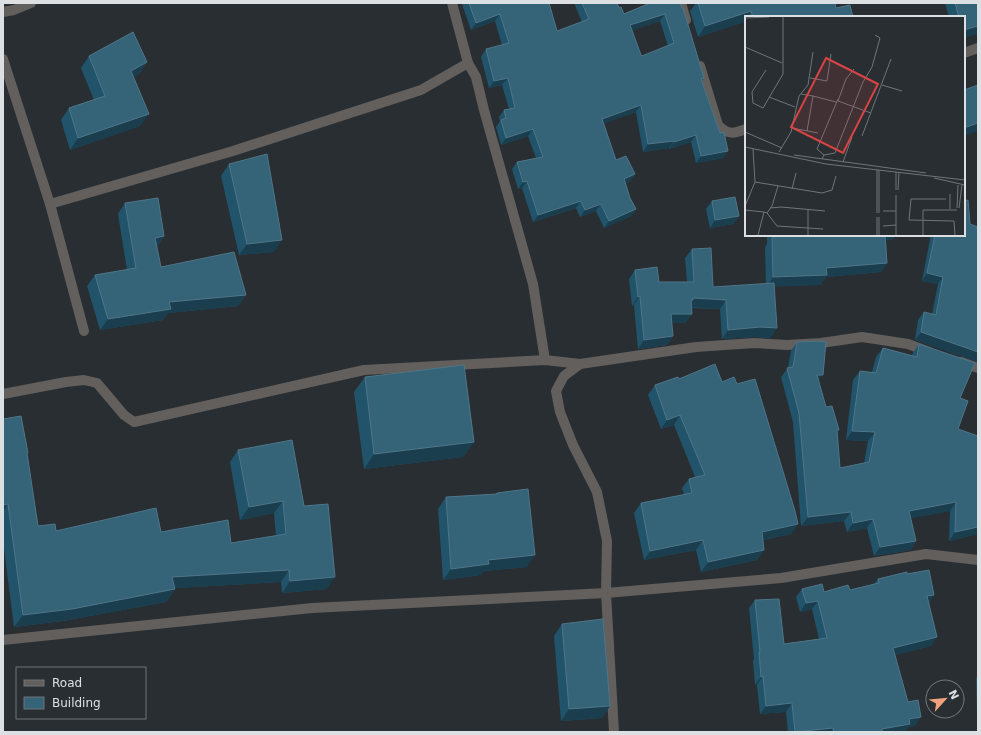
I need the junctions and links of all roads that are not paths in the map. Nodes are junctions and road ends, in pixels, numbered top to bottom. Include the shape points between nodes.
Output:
1 (31, 3) edge
2 (452, 3) edge
3 (681, 3) edge
4 (3, 12) edge
5 (688, 26) edge
6 (978, 48) edge
7 (965, 53) edge
8 (697, 56) edge
9 (3, 59) edge
10 (468, 63) junction
11 (745, 129) edge
12 (50, 204) junction
13 (84, 331) dead end
14 (936, 354) edge
15 (950, 359) edge
16 (545, 360) junction
17 (580, 364) junction
18 (978, 368) edge
19 (3, 394) edge
20 (978, 560) edge
21 (606, 593) junction
22 (3, 640) edge
23 (614, 732) edge

1 - 4 street
2 - 10 street
3 - 5 street
6 - 7 street
8 - 11 street via 718,125 724,132 734,133
9 - 12 street
10 - 12 street via 421,90 233,151
10 - 16 street via 476,77 533,284
12 - 13 street
14 - 17 street via 908,344 862,336 794,345 754,343 696,347
15 - 18 street
16 - 17 street
16 - 19 street via 364,370 134,422 124,415 97,383 84,380
17 - 21 street via 564,376 556,391 560,412 597,492 607,541
20 - 21 street via 926,554 781,578
21 - 22 street via 312,608
21 - 23 street

